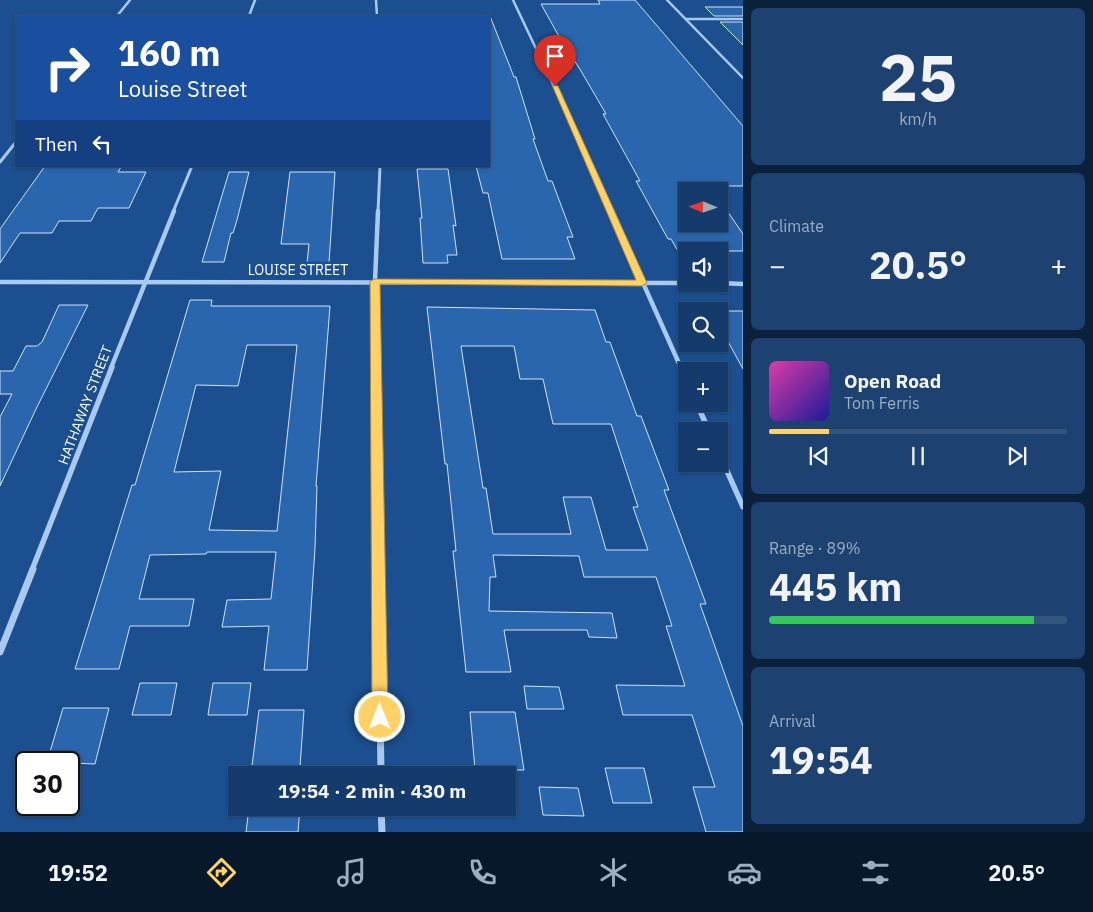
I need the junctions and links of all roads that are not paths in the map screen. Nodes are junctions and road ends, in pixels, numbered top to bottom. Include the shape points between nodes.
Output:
1 (130, 0) edge
2 (255, 0) edge
3 (376, 0) edge
4 (514, 0) edge
5 (667, 0) edge
6 (118, 15) edge
7 (249, 15) edge
8 (376, 15) edge
9 (686, 19) junction
10 (743, 19) edge
11 (742, 77) edge
12 (15, 143) edge
13 (0, 162) edge
14 (192, 167) edge
15 (380, 167) edge
16 (375, 281) junction
17 (0, 282) edge
18 (145, 282) junction
19 (642, 283) junction
20 (678, 283) edge
21 (728, 283) edge
22 (743, 284) edge
23 (678, 362) edge
24 (727, 472) edge
25 (743, 507) edge
26 (0, 652) edge
27 (381, 766) edge
28 (381, 816) edge
29 (382, 832) edge

1 - 6 street
2 - 7 street
3 - 8 street
4 - 19 street
5 - 9 street
9 - 10 street
9 - 11 street
12 - 13 street
14 - 18 street, HATHAWAY STREET
15 - 16 street
16 - 18 street, LOUISE STREET
16 - 19 street, LOUISE STREET
16 - 27 street
17 - 18 street, LOUISE STREET
18 - 26 street, HATHAWAY STREET
19 - 20 street, LOUISE STREET
19 - 23 street
21 - 22 street
24 - 25 street
28 - 29 street

